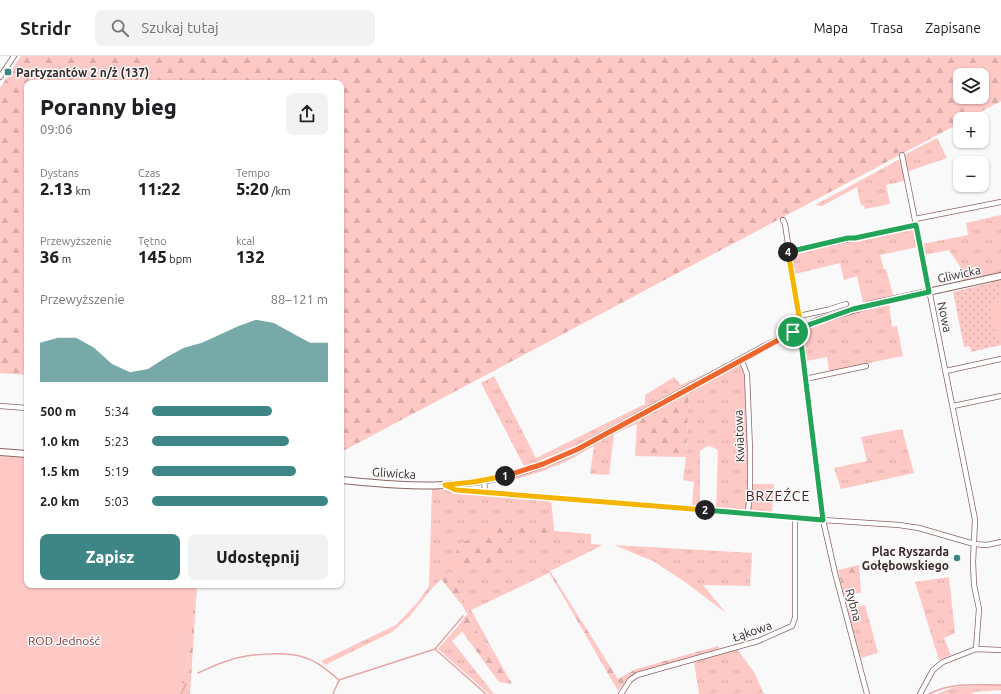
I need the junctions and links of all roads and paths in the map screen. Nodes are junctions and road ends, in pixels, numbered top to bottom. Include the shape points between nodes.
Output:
1 (14, 56) edge
2 (0, 77) edge
3 (902, 155) dead end
4 (1001, 202) edge
5 (783, 220) dead end
6 (915, 222) junction
7 (788, 252) junction
8 (1001, 276) edge
9 (929, 292) junction
10 (846, 304) dead end
11 (798, 316) junction
12 (800, 328) junction
13 (741, 359) junction
14 (1001, 359) edge
15 (866, 366) dead end
16 (946, 371) junction
17 (805, 379) junction
18 (1001, 396) edge
19 (0, 406) edge
20 (953, 406) junction
21 (24, 408) edge
22 (0, 452) edge
23 (24, 454) edge
24 (344, 480) edge
25 (484, 480) junction
26 (445, 485) junction
27 (485, 492) junction
28 (748, 514) junction
29 (795, 517) junction
30 (823, 520) junction
31 (1001, 542) edge
32 (974, 544) junction
33 (976, 649) junction
34 (1001, 650) edge
35 (621, 694) edge
36 (867, 694) edge
37 (920, 694) edge

1 - 2 street
3 - 6 street, Nowa
4 - 6 street
5 - 7 street, Rybna
6 - 7 street
6 - 9 street, Nowa
7 - 11 street, Rybna
8 - 9 main road, Gliwicka
9 - 12 main road, Gliwicka via 853,309
9 - 16 street, Nowa
10 - 11 street
11 - 12 street, Rybna
12 - 13 main road, Gliwicka
12 - 17 street, Rybna
13 - 25 main road, Gliwicka via 566,455 526,470
13 - 28 street, Kwiatowa via 747,374 750,450
14 - 16 street
15 - 17 street
16 - 20 street, Nowa
17 - 30 street, Rybna
18 - 20 street
19 - 21 street
20 - 32 street, Nowa via 975,520
22 - 23 main road
24 - 26 main road, Gliwicka via 419,486
25 - 26 main road, Gliwicka
25 - 27 street
26 - 27 street, Gliwicka via 456,490
27 - 28 street, Gliwicka
28 - 29 street, Gliwicka
29 - 30 street, Gliwicka
29 - 35 street, Łąkowa via 795,618 792,626 758,641 637,675 630,680
30 - 32 street, Gliwicka via 919,528
30 - 36 street, Rybna
31 - 32 street, Gliwicka via 987,546
32 - 33 street, Nowa via 974,585 979,609
33 - 34 street
33 - 37 street via 943,662 933,670

